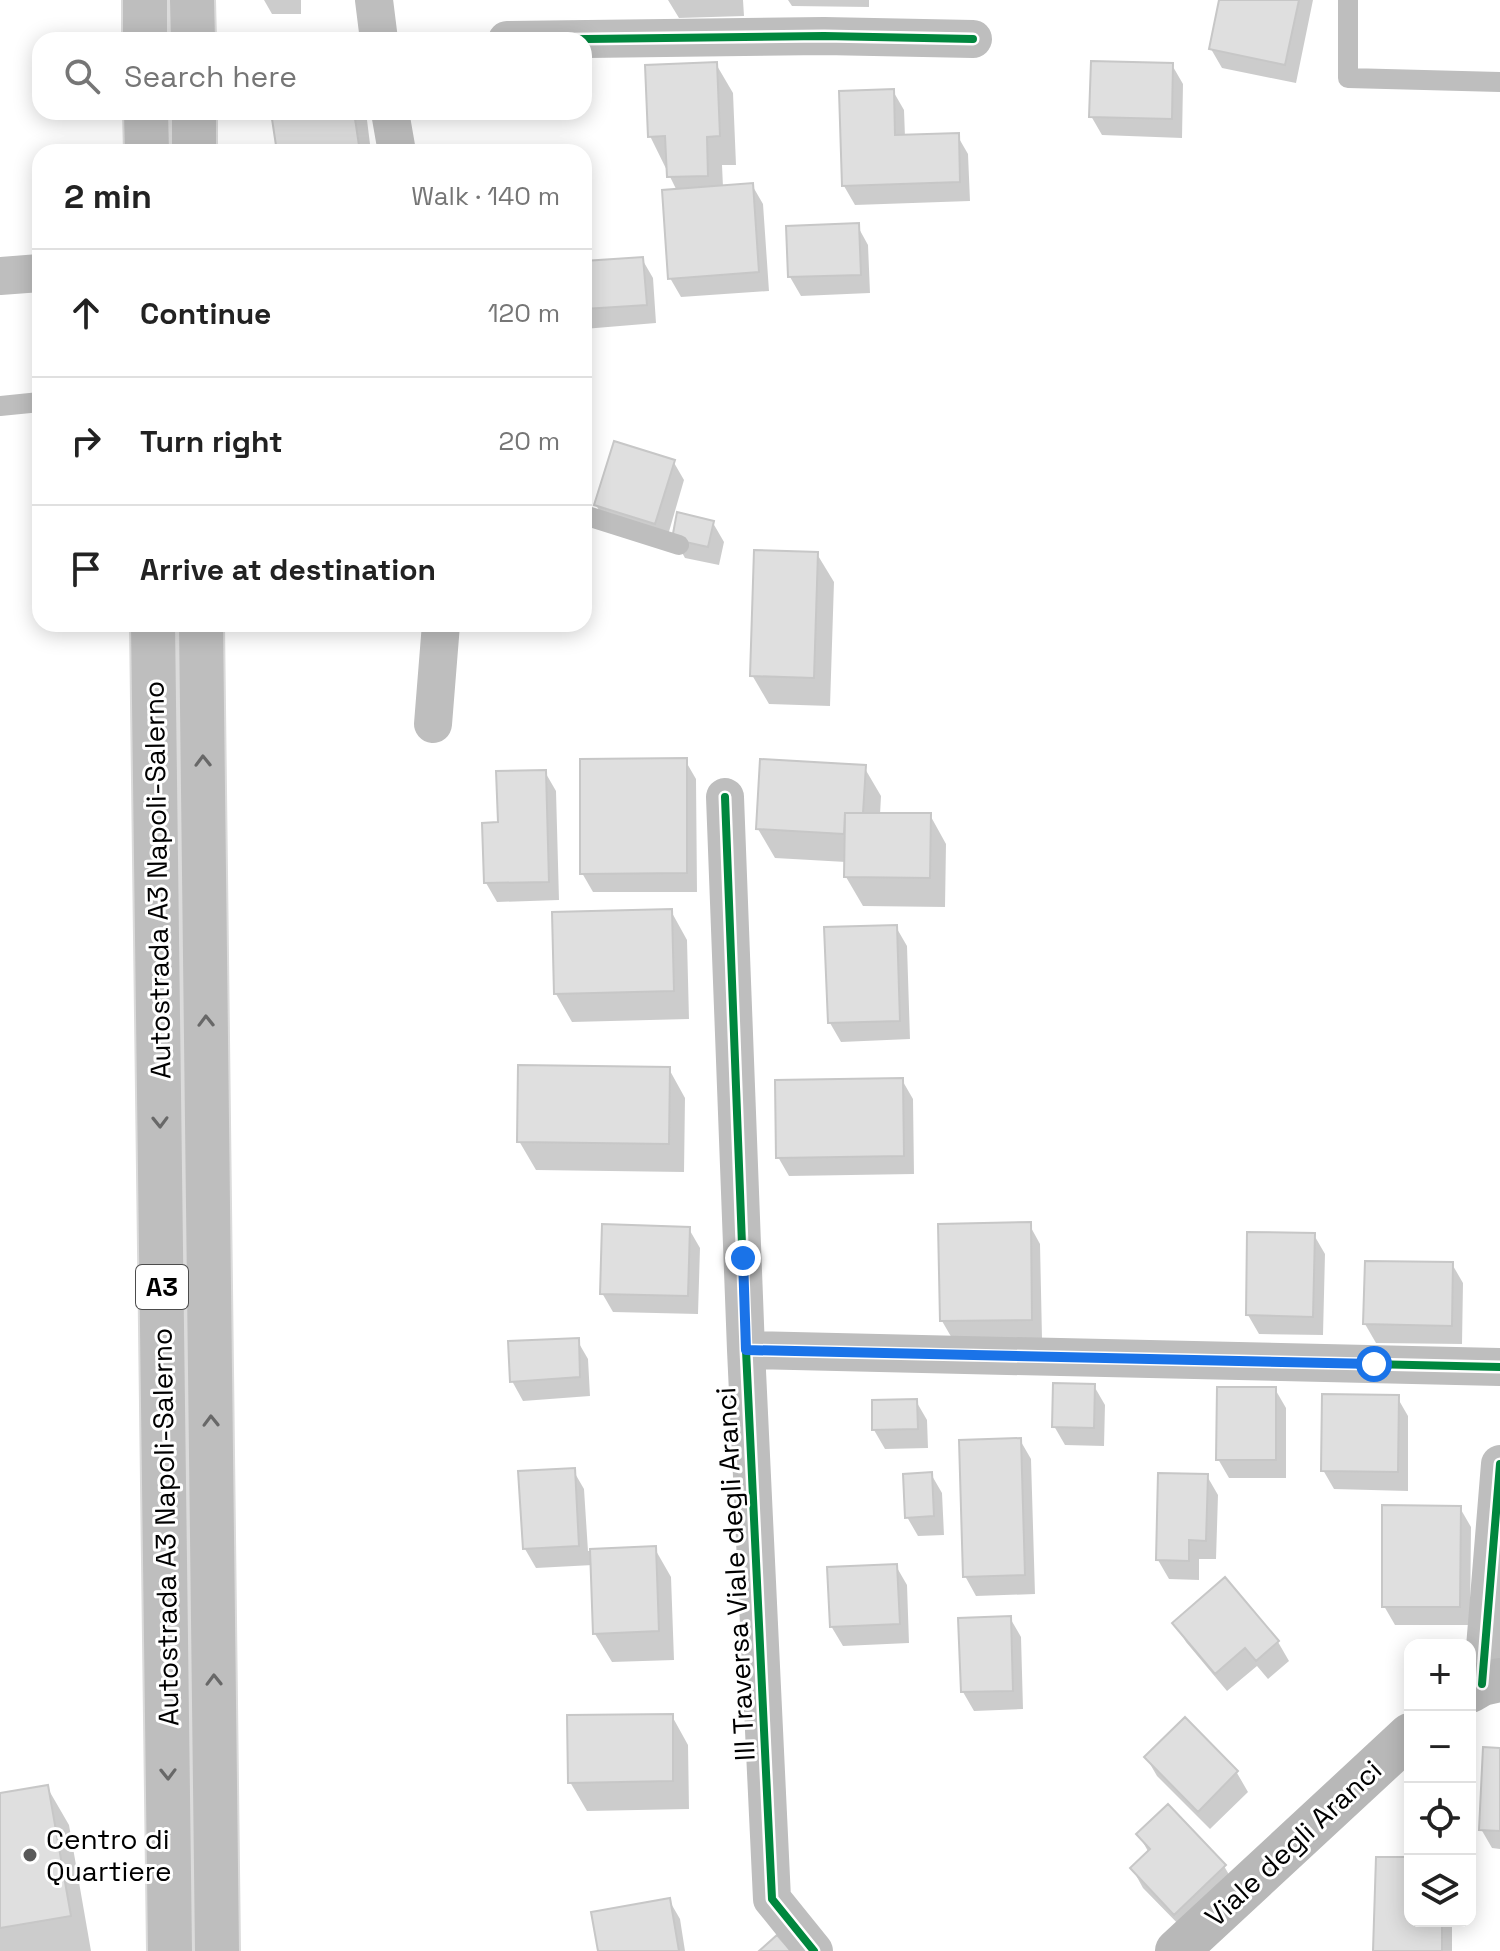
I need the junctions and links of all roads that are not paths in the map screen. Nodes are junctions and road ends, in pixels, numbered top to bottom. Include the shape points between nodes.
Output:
1 (145, 0) edge
2 (192, 0) edge
3 (374, 0) edge
4 (1348, 0) edge
5 (145, 32) edge
6 (193, 32) edge
7 (378, 32) edge
8 (592, 39) edge
9 (973, 39) dead end
10 (1500, 82) edge
11 (146, 120) edge
12 (194, 120) edge
13 (391, 120) edge
14 (147, 144) edge
15 (194, 144) edge
16 (396, 144) edge
17 (32, 274) edge
18 (0, 276) edge
19 (32, 403) edge
20 (0, 406) edge
21 (592, 518) edge
22 (679, 545) dead end
23 (153, 632) edge
24 (201, 632) edge
25 (440, 632) edge
26 (433, 724) dead end
27 (725, 797) dead end
28 (746, 1350) junction
29 (1500, 1367) edge
30 (1500, 1464) edge
31 (1484, 1685) edge
32 (1404, 1741) edge
33 (170, 1951) edge
34 (217, 1951) edge
35 (814, 1951) edge
36 (1177, 1951) edge

1 - 5 highway
2 - 6 highway
3 - 7 street
4 - 10 lane via 1348,78
8 - 9 street
11 - 14 highway
12 - 15 highway
13 - 16 street
17 - 18 street
19 - 20 lane
21 - 22 lane
23 -> 33 highway, Autostrada A3 Napoli-Salerno / A3
34 -> 24 highway, Autostrada A3 Napoli-Salerno / A3
25 - 26 street
27 - 28 street, III Traversa Viale degli Aranci
28 - 29 street
28 - 35 street, III Traversa Viale degli Aranci via 772,1899
30 - 31 street
32 - 36 main road, Viale degli Aranci

